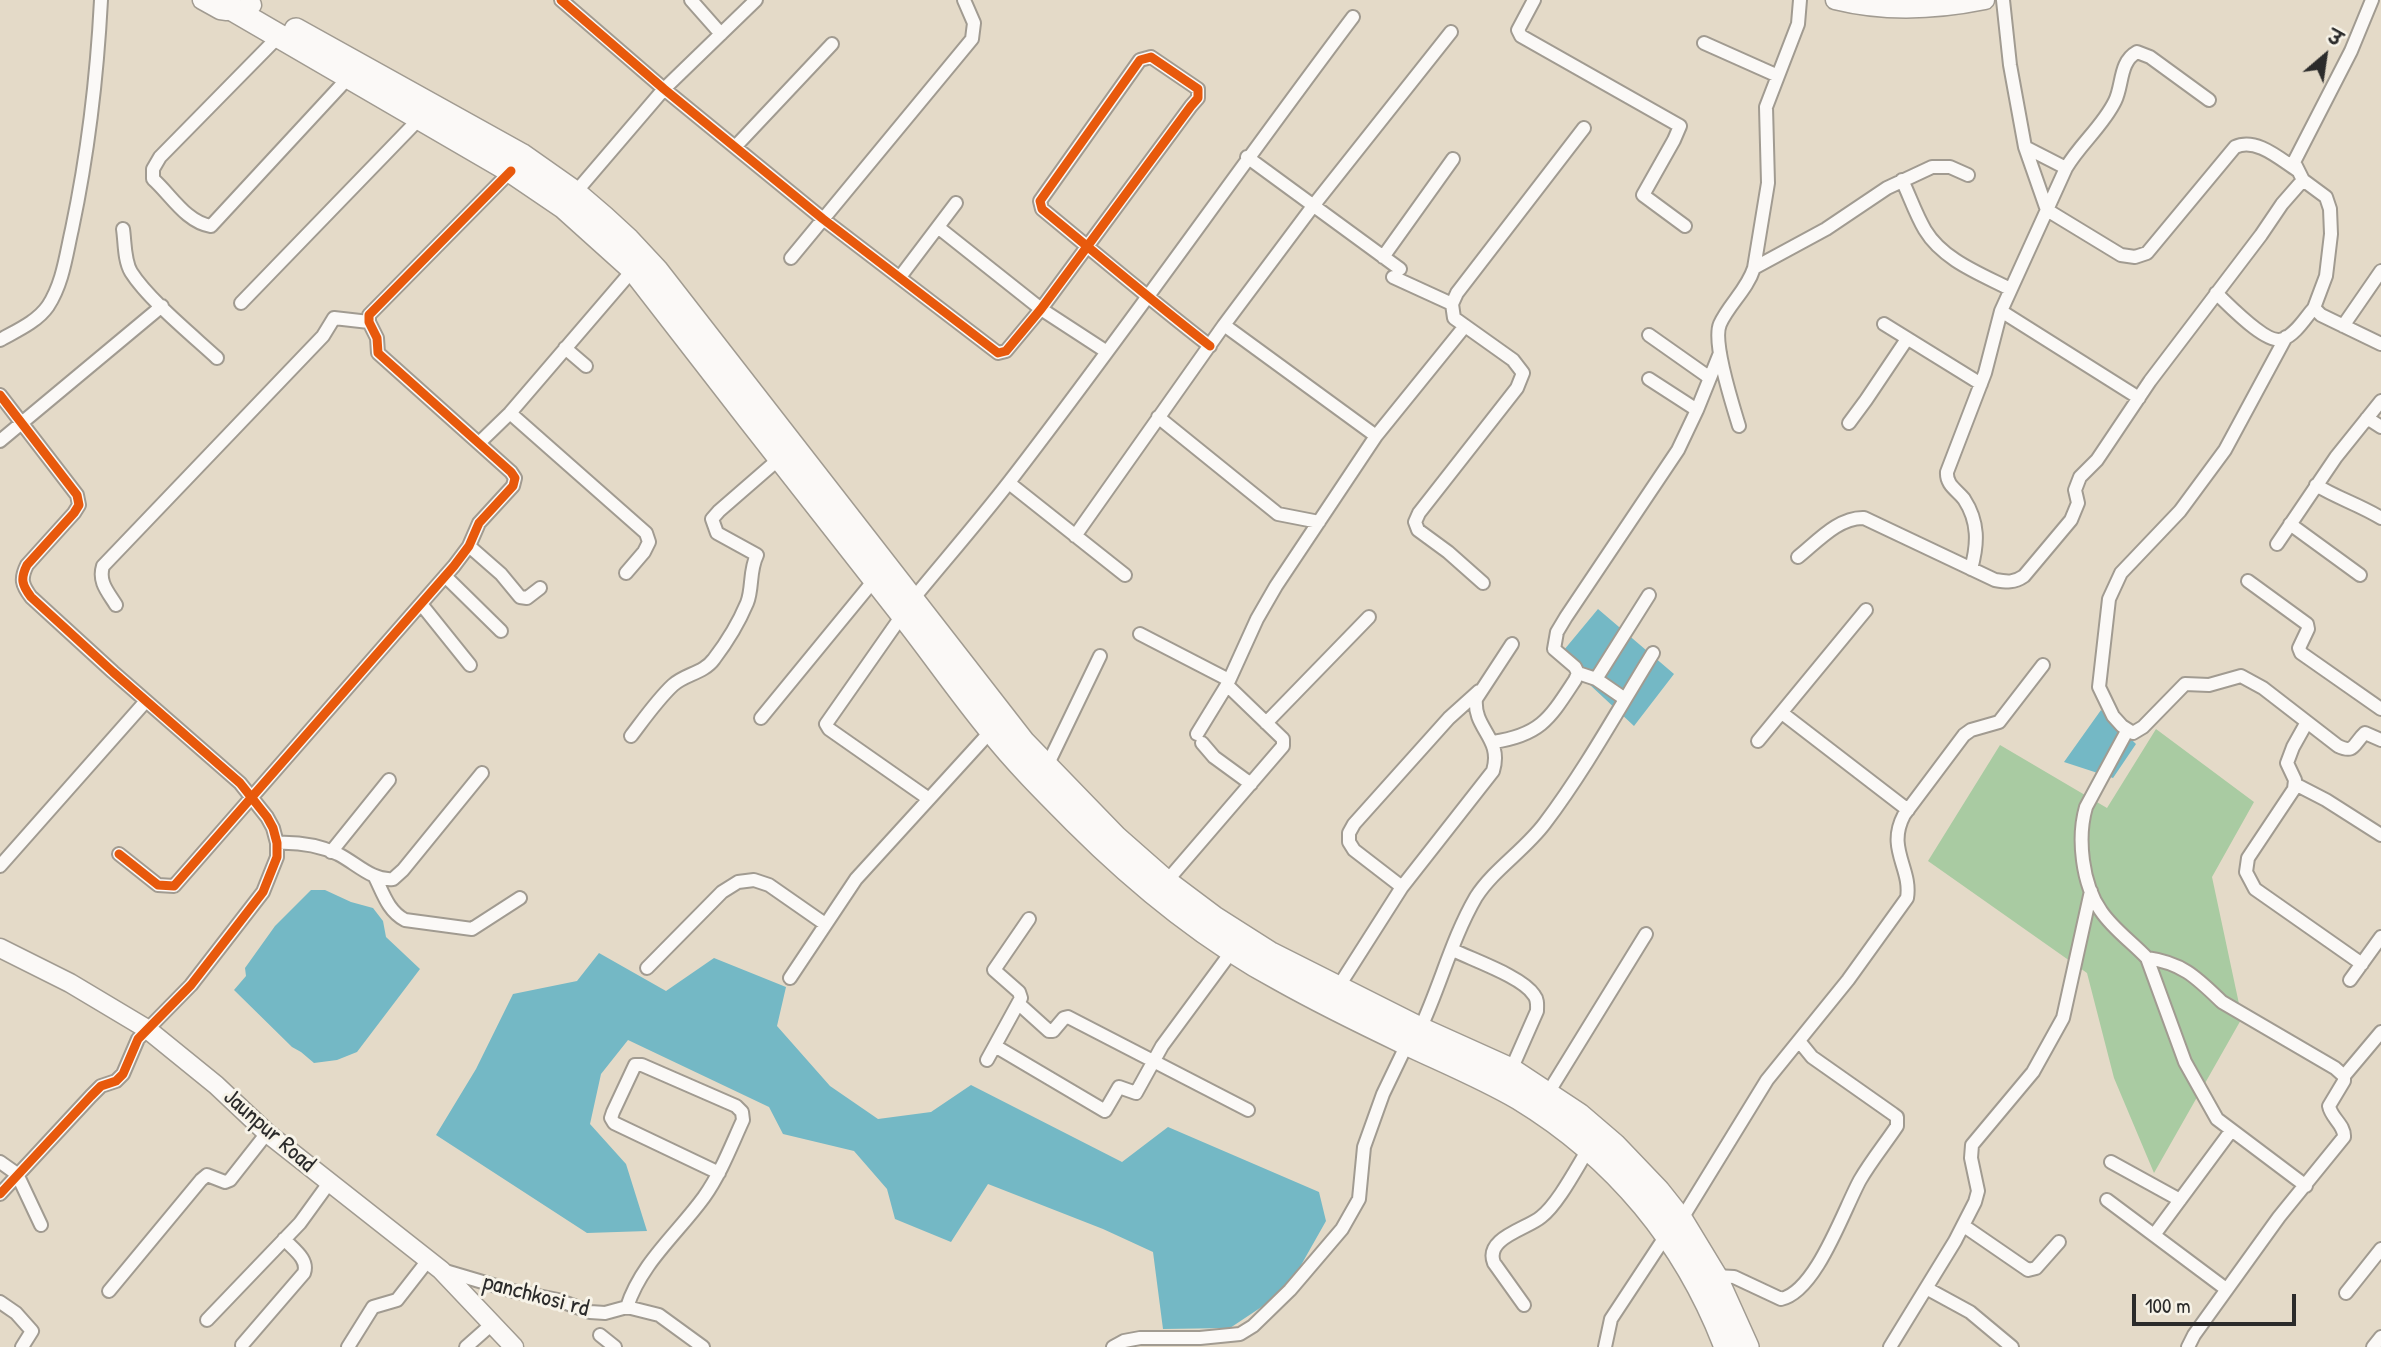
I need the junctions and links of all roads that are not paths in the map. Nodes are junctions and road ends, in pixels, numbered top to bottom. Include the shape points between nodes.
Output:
1 (100, 0) edge
2 (202, 0) edge
3 (217, 0) edge
4 (561, 0) edge
5 (691, 0) edge
6 (756, 0) edge
7 (964, 0) edge
8 (1534, 0) edge
9 (1800, 0) edge
10 (1835, 0) edge
11 (1985, 0) edge
12 (2003, 0) edge
13 (2372, 0) edge
14 (245, 4) edge
15 (1353, 17) dead end
16 (1451, 32) dead end
17 (721, 34) junction
18 (278, 37) junction
19 (1704, 43) dead end
20 (832, 44) dead end
21 (1778, 76) junction
22 (348, 78) junction
23 (664, 89) junction
24 (2209, 100) dead end
25 (420, 118) junction
26 (1584, 128) dead end
27 (735, 146) junction
28 (2025, 147) junction
29 (1247, 157) junction
30 (1453, 159) dead end
31 (2066, 168) junction
32 (511, 171) junction
33 (1968, 175) dead end
34 (2300, 175) junction
35 (1902, 180) junction
36 (575, 193) junction
37 (956, 203) dead end
38 (1313, 206) junction
39 (2047, 210) junction
40 (823, 219) junction
41 (1685, 226) dead end
42 (939, 228) junction
43 (123, 229) dead end
44 (1086, 245) junction
45 (1383, 257) junction
46 (790, 258) dead end
47 (639, 264) junction
48 (1754, 268) junction
49 (2381, 271) edge
50 (900, 277) junction
51 (2010, 289) junction
52 (2216, 293) junction
53 (1148, 298) junction
54 (241, 303) dead end
55 (1452, 304) junction
56 (162, 306) junction
57 (2314, 307) junction
58 (1041, 309) junction
59 (2001, 311) junction
60 (369, 322) junction
61 (1884, 324) dead end
62 (1224, 325) junction
63 (1465, 326) junction
64 (2343, 326) junction
65 (1649, 335) dead end
66 (2286, 337) junction
67 (1907, 338) junction
68 (0, 340) edge
69 (2381, 344) edge
70 (1210, 346) junction
71 (565, 348) junction
72 (1107, 352) junction
73 (1720, 353) junction
74 (217, 358) dead end
75 (586, 366) dead end
76 (1710, 378) junction
77 (1649, 379) dead end
78 (1981, 383) junction
79 (0, 396) edge
80 (2138, 398) junction
81 (2381, 401) edge
82 (1697, 410) junction
83 (510, 413) junction
84 (1158, 417) junction
85 (2367, 418) junction
86 (21, 421) junction
87 (1849, 423) dead end
88 (1739, 426) dead end
89 (2381, 427) edge
90 (1376, 436) junction
91 (0, 440) edge
92 (479, 443) junction
93 (780, 458) junction
94 (1009, 483) junction
95 (2316, 485) junction
96 (2381, 518) edge
97 (1319, 522) junction
98 (2290, 524) junction
99 (1075, 536) junction
100 (2277, 544) dead end
101 (469, 545) junction
102 (1798, 557) dead end
103 (1971, 569) junction
104 (626, 573) dead end
105 (1125, 575) dead end
106 (2360, 575) dead end
107 (445, 576) junction
108 (874, 579) junction
109 (2248, 581) dead end
110 (1483, 583) dead end
111 (540, 588) dead end
112 (1649, 596) dead end
113 (421, 604) junction
114 (116, 605) dead end
115 (908, 607) junction
116 (1866, 610) dead end
117 (1369, 617) dead end
118 (501, 631) dead end
119 (1140, 634) dead end
120 (1512, 644) dead end
121 (1653, 653) dead end
122 (1100, 656) dead end
123 (470, 665) dead end
124 (2043, 665) dead end
125 (1578, 673) junction
126 (1596, 679) junction
127 (1228, 682) junction
128 (1479, 691) junction
129 (1625, 699) junction
130 (146, 701) junction
131 (2381, 709) edge
132 (1782, 713) junction
133 (761, 718) dead end
134 (2307, 722) junction
135 (1266, 723) junction
136 (2127, 730) junction
137 (991, 731) junction
138 (631, 736) dead end
139 (2381, 740) edge
140 (1758, 741) dead end
141 (1493, 742) junction
142 (1046, 768) junction
143 (482, 774) dead end
144 (389, 780) dead end
145 (1251, 784) junction
146 (2295, 784) junction
147 (252, 799) junction
148 (929, 799) junction
149 (1908, 810) junction
150 (2381, 835) edge
151 (277, 843) junction
152 (331, 852) junction
153 (120, 854) dead end
154 (0, 866) edge
155 (375, 877) junction
156 (1166, 882) junction
157 (1402, 887) junction
158 (2091, 891) junction
159 (520, 898) dead end
160 (1029, 919) dead end
161 (825, 924) junction
162 (1646, 934) dead end
163 (2381, 937) edge
164 (1453, 950) junction
165 (1232, 951) junction
166 (5, 954) edge
167 (2147, 958) junction
168 (2362, 964) junction
169 (647, 968) dead end
170 (790, 978) dead end
171 (2350, 980) dead end
172 (1337, 989) junction
173 (1019, 1004) junction
174 (147, 1029) junction
175 (2381, 1032) edge
176 (1414, 1036) junction
177 (1799, 1041) junction
178 (995, 1046) junction
179 (2369, 1048) junction
180 (2381, 1056) edge
181 (987, 1060) dead end
182 (1153, 1061) junction
183 (1511, 1070) junction
184 (2344, 1076) junction
185 (1548, 1093) junction
186 (1248, 1110) dead end
187 (2231, 1131) junction
188 (267, 1133) junction
189 (1589, 1148) junction
190 (0, 1162) edge
191 (2111, 1162) dead end
192 (719, 1173) junction
193 (17, 1174) junction
194 (329, 1183) junction
195 (2305, 1186) junction
196 (0, 1194) edge
197 (2107, 1200) dead end
198 (2180, 1200) junction
199 (41, 1225) dead end
200 (1964, 1226) junction
201 (1674, 1227) junction
202 (2154, 1236) junction
203 (284, 1239) junction
204 (2059, 1242) dead end
205 (2381, 1249) edge
206 (435, 1265) junction
207 (1715, 1276) junction
208 (1926, 1287) junction
209 (2226, 1289) junction
210 (109, 1291) dead end
211 (2346, 1293) dead end
212 (0, 1302) edge
213 (1524, 1305) dead end
214 (627, 1307) junction
215 (207, 1320) dead end
216 (492, 1324) junction
217 (600, 1335) dead end
218 (1241, 1340) edge
219 (242, 1345) dead end
220 (22, 1347) edge
221 (348, 1347) edge
222 (466, 1347) edge
223 (514, 1347) edge
224 (615, 1347) edge
225 (703, 1347) edge
226 (1114, 1347) edge
227 (1605, 1347) edge
228 (1726, 1347) edge
229 (1747, 1347) edge
230 (1890, 1347) edge
231 (2012, 1347) edge
232 (2188, 1347) edge

1 - 68 street via 85,167 63,272 46,308
2 - 14 street via 220,10
3 - 14 highway
4 - 23 street
5 - 17 street
6 - 17 street
7 - 40 street via 974,23 972,39
8 - 41 street via 1518,30 1521,36 1680,126 1643,195
9 - 21 street via 1798,24
10 - 11 street via 1903,9
12 - 28 street
13 - 34 street via 2294,162
14 - 18 highway
14 - 36 highway via 521,155
15 - 29 street
16 - 38 street
17 - 23 street
18 - 22 highway
18 - 22 street via 160,157 153,170 153,179 199,222 211,226
19 - 21 street
20 - 27 street
21 - 48 street via 1766,107 1768,183
22 - 25 highway
23 - 27 street
23 - 36 street
24 - 31 street via 2137,52 2124,68 2110,111
25 - 32 highway
25 - 54 street
26 - 55 street
27 - 40 street
28 - 31 street
28 - 39 street
29 - 38 street
29 - 53 street
30 - 45 street
31 - 39 street
32 - 47 highway
32 - 60 street via 369,315
33 - 35 street via 1939,166
34 - 39 street via 2245,142 2235,147 2158,243 2135,257 2121,255
34 - 52 street
34 - 57 street via 2326,197 2331,218 2326,276
35 - 48 street
35 - 51 street via 1940,248
36 - 47 highway via 628,240
37 - 42 street
38 - 45 street
38 - 62 street
39 - 51 street
40 - 46 street
40 - 50 street
42 - 50 street
42 - 58 street
43 - 56 street via 131,271
44 - 44 street via 1042,209 1040,201 1140,60 1151,57 1198,89 1198,98
44 - 53 street
44 - 58 street
45 - 55 street via 1396,273
47 - 71 street
47 - 93 highway
47 - 115 highway
48 - 73 street via 1718,327
49 - 64 street
50 - 58 street via 998,353 1006,351
51 - 59 street
52 - 66 street via 2266,337 2275,341
52 - 80 street
53 - 70 street
53 - 72 street
55 - 63 street via 1454,318
56 - 74 street
56 - 86 street
57 - 64 street
57 - 66 street
58 - 72 street
59 - 78 street
59 - 80 street
60 - 92 street via 378,353
60 - 114 street via 334,318 323,336 103,566 102,584
61 - 67 street
62 - 70 street
62 - 90 street
63 - 90 street
63 - 110 street via 1519,367 1522,381 1415,522
64 - 69 street
65 - 76 street
66 - 136 street via 2225,450 2180,511 2121,573 2111,592 2099,687 2113,716
67 - 78 street
67 - 87 street
70 - 84 street
71 - 75 street
71 - 83 street
72 - 94 street
73 - 76 street
73 - 88 street
76 - 82 street
77 - 82 street
78 - 103 street via 1947,472 1950,484 1968,507 1976,533
79 - 86 street
80 - 103 street via 2077,484 2078,503 2071,520 2024,576 2008,582
81 - 85 street
82 - 125 street via 1665,473 1557,632 1554,649
83 - 92 street
83 - 104 street via 646,533 649,542
84 - 97 street via 1278,514
84 - 99 street
85 - 89 street
85 - 95 street
86 - 91 street
86 - 130 street via 77,495 79,505 27,565 23,586
90 - 97 street
92 - 101 street via 515,478 479,523
93 - 108 highway
93 - 138 street via 712,519 717,534 757,555 751,567 748,602 736,625 713,661 671,687
94 - 99 street
94 - 115 street
95 - 96 street
95 - 98 street
97 - 127 street via 1270,597
98 - 100 street
98 - 106 street
99 - 105 street
101 - 107 street
101 - 111 street via 520,597 527,598
102 - 103 street via 1854,517
107 - 113 street
107 - 118 street
108 - 115 highway
108 - 133 street
109 - 131 street via 2308,624 2301,653
112 - 126 street
113 - 123 street
113 - 147 street
115 - 137 highway
115 - 142 highway
115 - 148 street via 826,724
116 - 132 street
117 - 135 street
119 - 127 street
120 - 128 street
121 - 129 street
122 - 142 street
124 - 149 street via 1999,722 1964,735
125 - 126 street
125 - 141 street via 1538,728
126 - 129 street
127 - 135 street
127 - 145 street via 1200,738 1214,757
128 - 141 street via 1475,709
128 - 157 street via 1368,806 1349,833 1354,850
129 - 164 street via 1543,826 1477,895
130 - 147 street via 240,783
130 - 154 street
132 - 140 street
132 - 149 street
134 - 136 street via 2241,676 2209,685 2186,684 2137,732
134 - 139 street via 2347,750 2365,733
134 - 146 street via 2287,763
135 - 145 street via 1283,738 1283,746
136 - 158 street via 2082,820 2085,873
137 - 148 street
137 - 165 highway via 1104,848 1160,899
141 - 157 street via 1496,761 1488,779
142 - 156 highway
143 - 155 street via 404,870 393,878
144 - 152 street
145 - 156 street
146 - 150 street
146 - 168 street via 2248,858 2248,880
147 - 151 street via 273,828
147 - 153 street via 174,886 158,885
148 - 161 street via 856,879
149 - 177 street via 1900,822 1897,841 1907,898
151 - 152 street via 301,842
151 - 174 street via 277,857 262,892 191,985
152 - 155 street
155 - 159 street via 390,908 405,920 478,926
156 - 172 highway via 1269,953
157 - 172 street
158 - 167 street via 2106,918
158 - 200 street via 2063,1018 2033,1072 1972,1144 1978,1191
160 - 173 street via 995,970 1019,992
161 - 169 street via 769,885 754,880 738,882 722,892
161 - 170 street
162 - 185 street
163 - 168 street
164 - 176 street
164 - 183 street via 1533,993 1537,1002 1533,1022
165 - 176 highway via 1279,979
165 - 182 street
166 - 174 street, Jaunpur Road via 70,983
167 - 184 street via 2187,970 2222,1002
167 - 187 street via 2185,1062 2217,1119
168 - 171 street
172 - 176 highway
173 - 178 street
173 - 182 street via 1049,1031 1069,1017
174 - 188 street, Jaunpur Road
174 - 193 street via 123,1074 91,1096
175 - 179 street
176 - 183 highway
176 - 189 highway via 1518,1098
176 - 218 street via 1380,1102 1364,1147 1359,1199 1350,1216 1290,1290
177 - 201 street via 1767,1080
177 - 207 street via 1812,1057 1893,1114 1897,1126 1860,1181 1828,1248 1796,1292 1781,1299 1734,1278
178 - 181 street
178 - 182 street via 1105,1111 1119,1087 1136,1093
179 - 180 street
179 - 184 street
182 - 186 street
183 - 185 highway
184 - 195 street via 2329,1106 2344,1137
185 - 201 highway via 1614,1145 1658,1191
187 - 195 street
187 - 198 street
188 - 194 street, Jaunpur Road
188 - 210 street via 230,1180 207,1175 201,1180
189 - 201 highway
189 - 213 street via 1543,1216 1506,1237 1493,1251 1494,1263
190 - 193 street
191 - 198 street
192 - 192 street via 614,1123 612,1112 635,1065 742,1112
192 - 214 street via 652,1260
193 - 196 street
193 - 199 street
194 - 203 street
194 - 206 street, Jaunpur Road
195 - 209 street
197 - 202 street
198 - 202 street
200 - 204 street via 2028,1270 2036,1269
200 - 208 street
201 - 207 highway
201 - 227 street via 1612,1319
201 - 228 highway
202 - 209 street
203 - 215 street
203 - 219 street via 305,1261 304,1273
205 - 211 street
206 - 214 street, panchkosi rd via 590,1312
206 - 216 street, Jaunpur Road
206 - 221 street via 397,1300 373,1307
207 - 229 highway
208 - 230 street
208 - 231 street via 1970,1312
209 - 232 street
212 - 220 street via 32,1331
214 - 225 street, panchkosi rd via 659,1315
216 - 222 street
216 - 223 street, Jaunpur Road
217 - 224 street
218 - 226 street via 1140,1338

